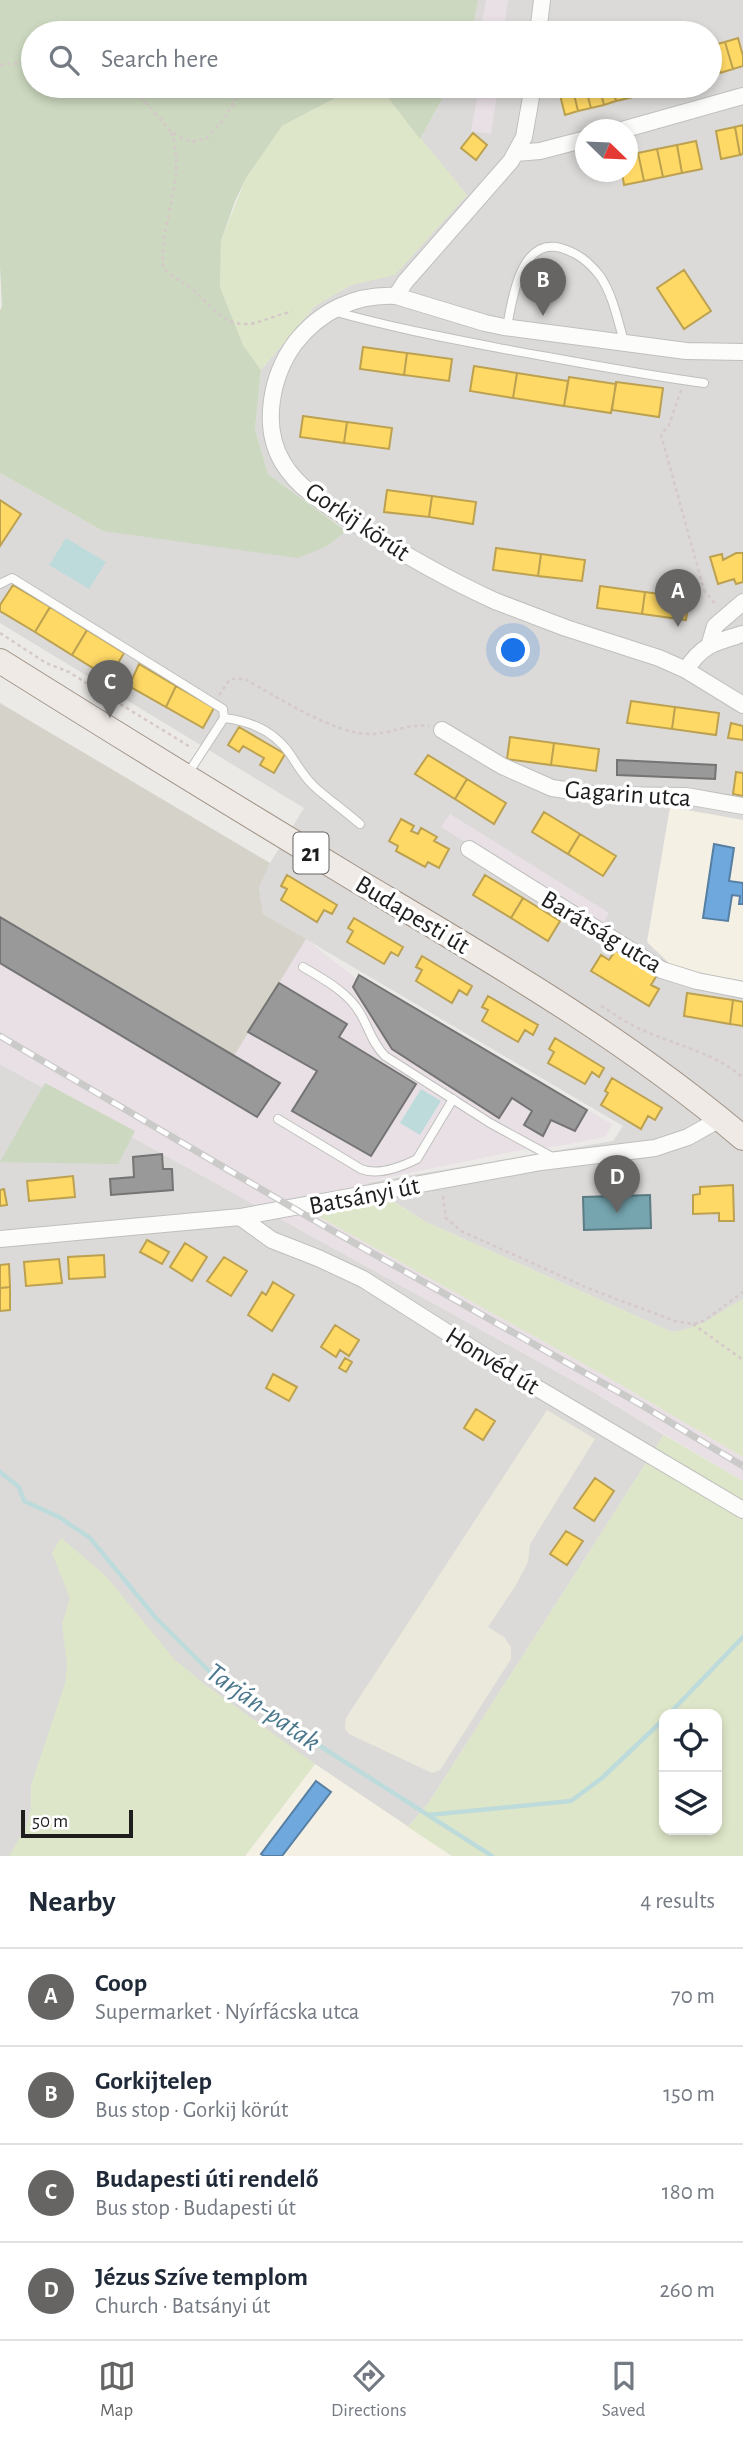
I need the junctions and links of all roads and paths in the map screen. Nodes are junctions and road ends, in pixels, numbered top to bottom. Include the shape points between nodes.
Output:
1 (542, 0) edge
2 (539, 21) edge
3 (21, 62) edge
4 (0, 65) edge
5 (743, 96) edge
6 (142, 98) edge
7 (236, 98) edge
8 (531, 98) edge
9 (638, 126) edge
10 (171, 132) junction
11 (575, 142) edge
12 (516, 153) junction
13 (396, 296) junction
14 (330, 310) junction
15 (292, 312) dead end
16 (508, 327) junction
17 (624, 342) junction
18 (743, 352) edge
19 (684, 380) junction
20 (704, 383) dead end
21 (0, 584) edge
22 (743, 601) edge
23 (727, 615) junction
24 (0, 634) edge
25 (743, 634) edge
26 (710, 643) junction
27 (0, 661) edge
28 (686, 670) junction
29 (213, 703) junction
30 (743, 705) edge
31 (224, 718) junction
32 (442, 730) joint
33 (212, 737) junction
34 (186, 777) junction
35 (743, 806) edge
36 (360, 824) dead end
37 (469, 849) dead end
38 (303, 967) dead end
39 (743, 990) edge
40 (599, 1005) dead end
41 (743, 1079) edge
42 (453, 1099) junction
43 (278, 1119) dead end
44 (720, 1119) junction
45 (743, 1138) edge
46 (556, 1160) junction
47 (444, 1179) junction
48 (240, 1217) junction
49 (0, 1239) edge
50 (743, 1292) edge
51 (693, 1324) junction
52 (743, 1360) edge
53 (743, 1510) edge

1 - 2 street
3 - 4 path
5 - 9 street
6 - 10 path
7 - 10 path via 207,138 190,142
8 - 12 street via 524,137
10 - 15 path via 176,170 163,240 163,268 218,315 233,322 247,324
11 - 12 street
12 - 13 street
13 - 14 street, Gorkij körút via 363,298
13 - 16 street
14 - 19 lane via 461,340
14 - 28 street, Gorkij körút via 315,320 287,354 276,381 271,406 274,443 291,474 360,527 466,588
16 - 17 street
16 - 17 lane via 512,299 529,257 556,247 582,257 600,277
17 - 18 street via 686,351
19 - 20 lane
19 - 23 path via 669,425 661,435 704,590
21 - 29 lane via 12,578
22 - 23 street
23 - 26 street via 715,626
24 - 33 path via 187,747 197,745 204,733
25 - 26 street
26 - 28 street
27 - 34 main road, Budapesti út / 21
28 - 30 street, Gorkij körút
29 - 31 lane via 223,709
29 - 32 path via 230,679 237,677 338,727 367,734 426,725
31 - 33 lane
31 - 36 lane via 258,726 289,752 316,789
32 - 35 street, Gagarin utca via 502,766 552,788 686,796
33 - 34 lane
34 - 44 main road, Budapesti út / 21 via 547,996 621,1044
37 - 39 street, Barátság utca via 662,970
38 - 42 lane via 348,998 375,1047 385,1056
40 - 41 path via 634,1026 709,1055
42 - 43 lane via 417,1159 373,1172
42 - 46 lane
44 - 45 main road, Budapesti út / 21
44 - 46 street, Batsányi út via 655,1148
46 - 47 street, Batsányi út
47 - 48 street, Batsányi út
47 - 51 path via 444,1213 461,1231 662,1318
48 - 49 street, Batsányi út
48 - 53 street, Honvéd út via 272,1240 394,1296 500,1366
50 - 51 path
51 - 52 path

